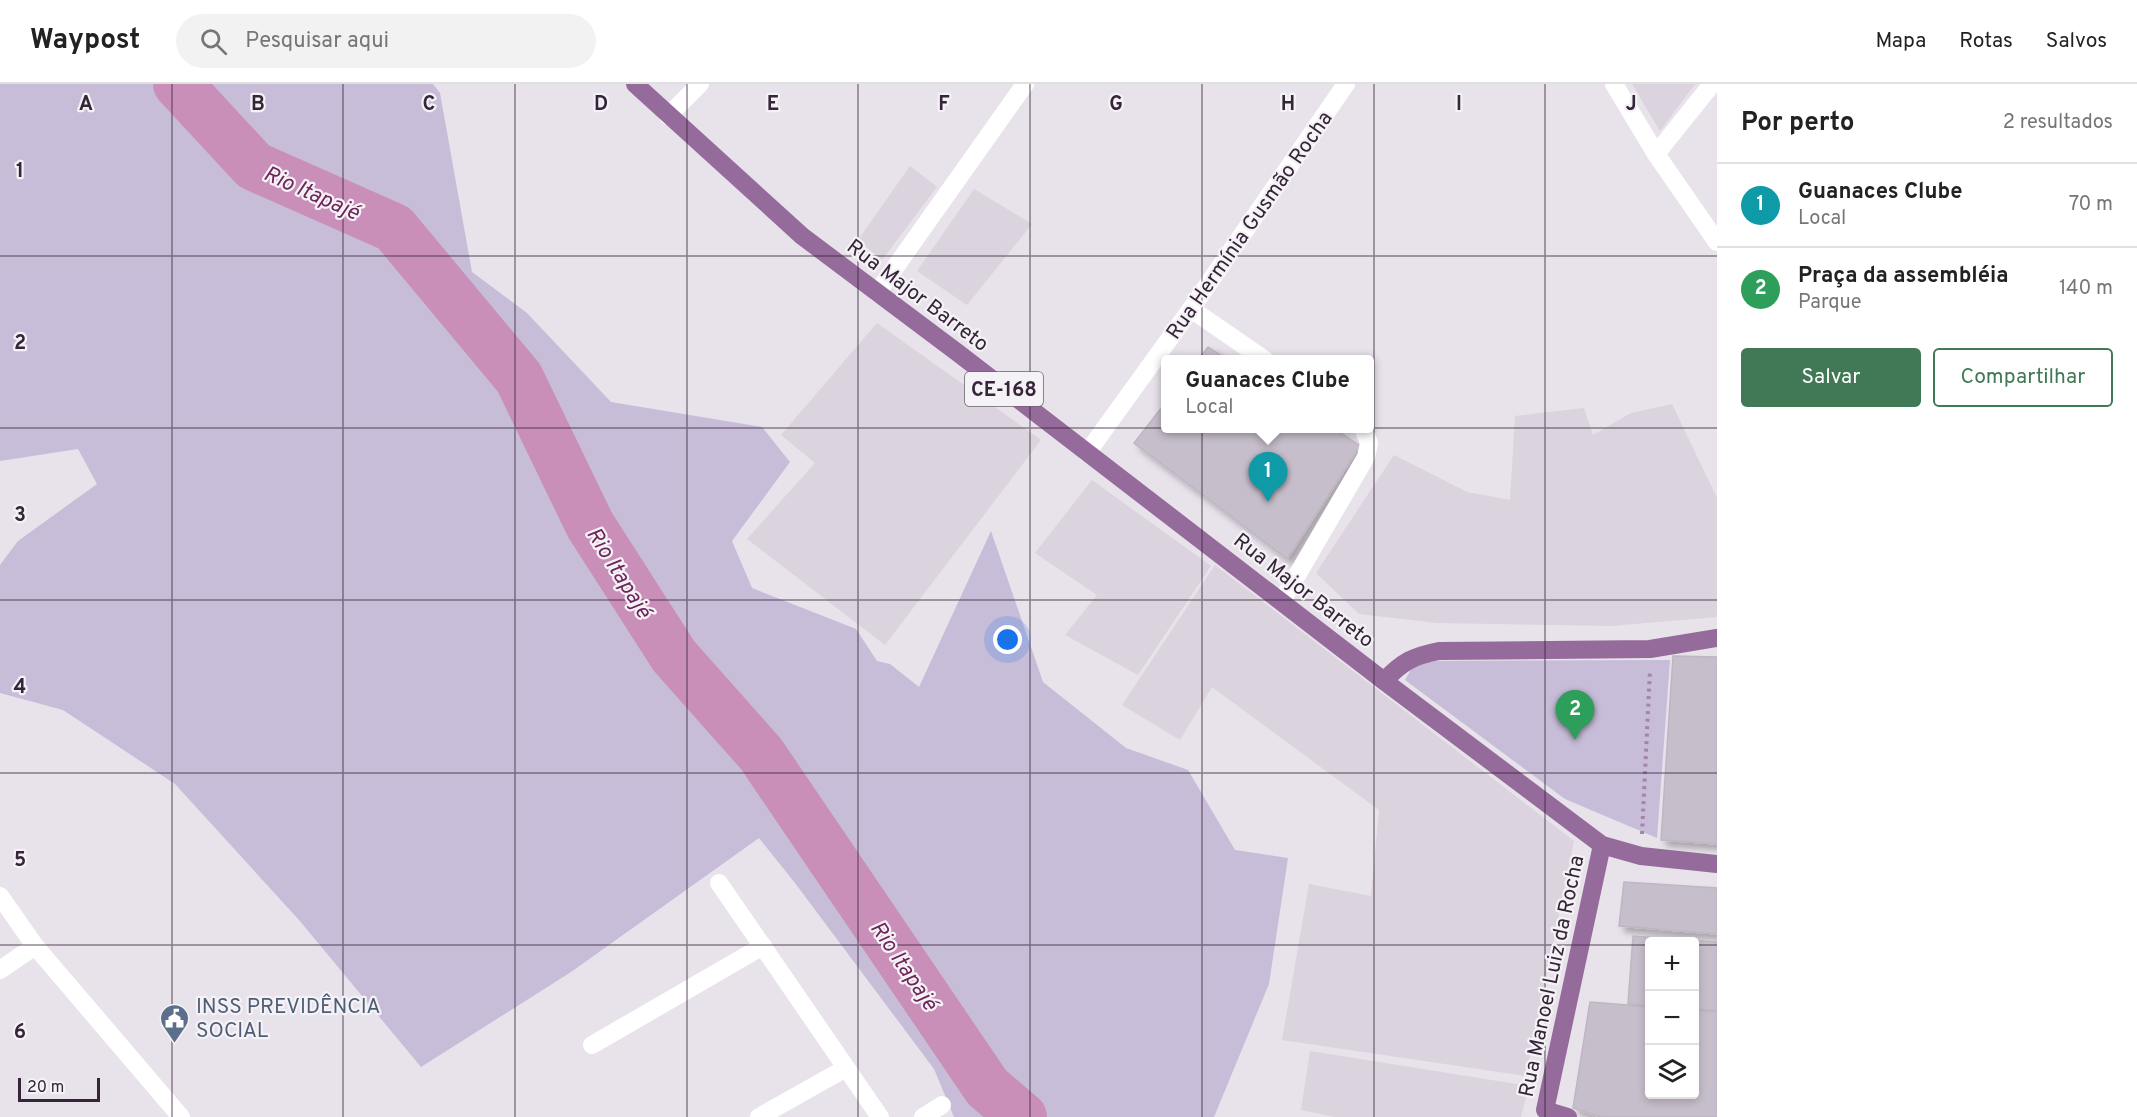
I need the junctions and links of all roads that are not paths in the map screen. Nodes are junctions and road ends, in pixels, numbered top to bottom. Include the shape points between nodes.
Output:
1 (635, 84) edge
2 (700, 84) edge
3 (1025, 84) edge
4 (1346, 84) edge
5 (1614, 84) edge
6 (1712, 84) edge
7 (668, 116) junction
8 (1656, 154) junction
9 (1717, 242) edge
10 (877, 293) junction
11 (1191, 309) junction
12 (1258, 355) edge
13 (1365, 433) edge
14 (1087, 453) junction
15 (1282, 601) junction
16 (1717, 638) edge
17 (1384, 681) junction
18 (1602, 845) junction
19 (1717, 864) edge
20 (719, 883) dead end
21 (0, 896) edge
22 (35, 946) junction
23 (763, 946) junction
24 (0, 970) edge
25 (592, 1045) dead end
26 (846, 1068) junction
27 (942, 1105) dead end
28 (1544, 1113) edge
29 (182, 1117) edge
30 (759, 1117) edge
31 (880, 1117) edge
32 (923, 1117) edge
33 (1569, 1117) edge

1 - 7 main road, Rua Major Barreto / CE-168
2 - 7 street
3 - 10 street
4 - 11 street, Rua Hermínia Gusmão Rocha
5 - 8 street
6 - 8 street
7 - 10 main road, Rua Major Barreto / CE-168 via 802,236
8 - 9 street
10 - 14 main road, Rua Major Barreto / CE-168
11 - 12 street
11 - 14 street, Rua Hermínia Gusmão Rocha
13 - 15 street via 1370,443 1366,458
14 - 15 main road, Rua Major Barreto / CE-168
15 - 17 main road, Rua Major Barreto / CE-168
16 - 17 main road via 1650,649 1438,651 1409,659
17 - 18 main road, Rua Major Barreto
18 - 19 main road via 1641,856
18 - 28 main road, Rua Manoel Luiz da Rocha
20 - 23 street
21 - 22 street
22 - 24 street
22 - 29 street
23 - 25 street
23 - 26 street
26 - 30 street
26 - 31 street
27 - 32 street
28 - 33 main road

